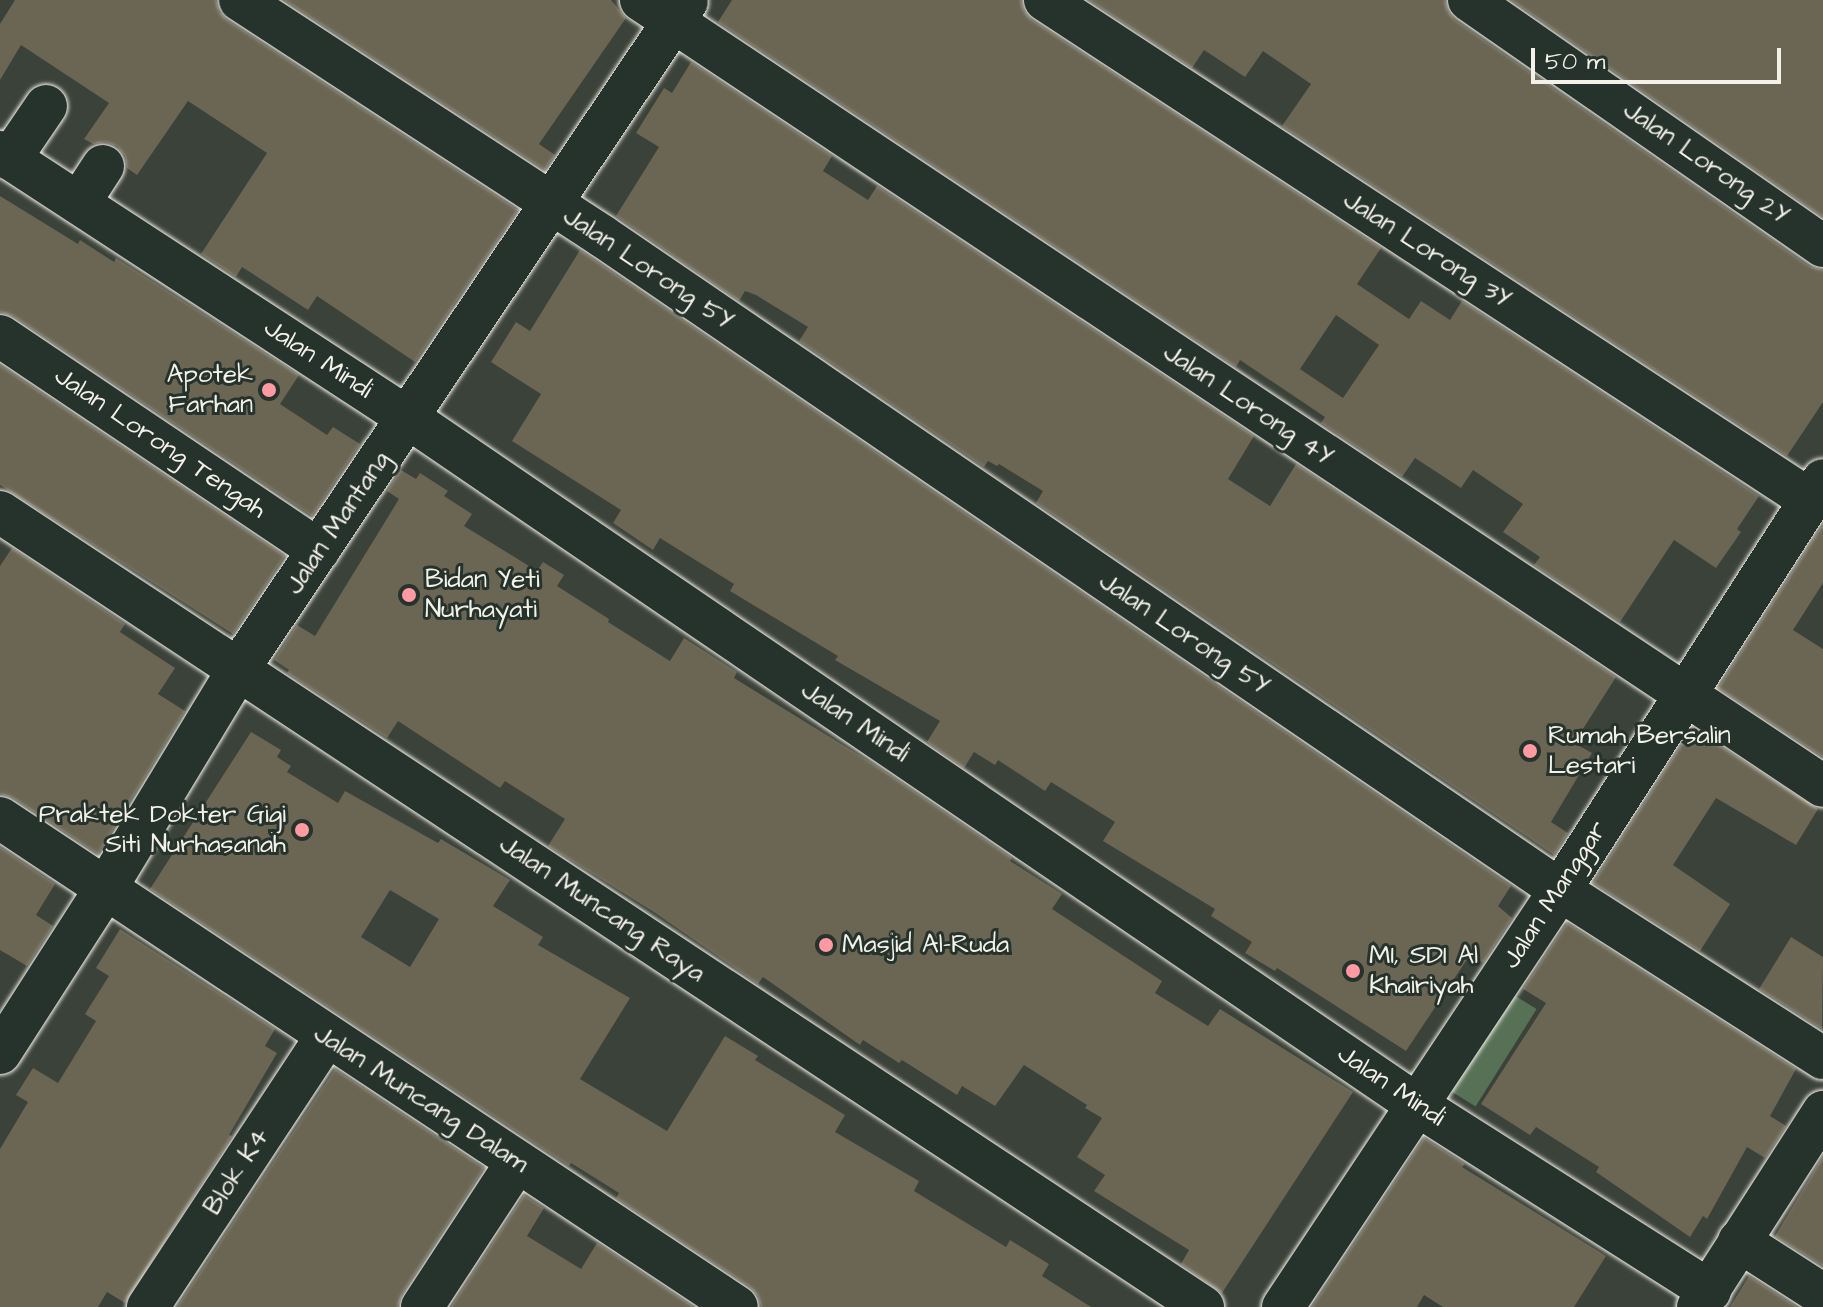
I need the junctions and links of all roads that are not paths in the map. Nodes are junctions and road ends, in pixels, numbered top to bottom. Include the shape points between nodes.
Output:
1 (240, 0) edge
2 (1045, 0) edge
3 (1469, 0) edge
4 (667, 8) edge
5 (46, 106) dead end
6 (5, 155) edge
7 (103, 166) dead end
8 (549, 202) junction
9 (79, 203) junction
10 (1823, 246) edge
11 (0, 336) edge
12 (410, 419) junction
13 (1816, 490) edge
14 (0, 512) edge
15 (319, 550) junction
16 (239, 668) junction
17 (1683, 695) junction
18 (1823, 786) edge
19 (0, 818) edge
20 (106, 888) junction
21 (1560, 890) junction
22 (326, 1037) junction
23 (0, 1053) edge
24 (1823, 1058) edge
25 (1417, 1105) junction
26 (1823, 1112) edge
27 (517, 1162) junction
28 (1739, 1241) junction
29 (687, 1293) edge
30 (1823, 1295) edge
31 (1704, 1299) edge
32 (148, 1307) edge
33 (422, 1307) edge
34 (737, 1307) edge
35 (1203, 1307) edge
36 (1283, 1307) edge

1 - 8 street, Jalan Lorong 5Y
2 - 13 street, Jalan Lorong 3Y
3 - 10 street, Jalan Lorong 2Y
4 - 8 street, Jalan Mantang
4 - 17 street, Jalan Lorong 4Y
5 - 6 street
6 - 9 street, Jalan Mindi
7 - 9 street
8 - 12 street, Jalan Mantang
8 - 21 street, Jalan Lorong 5Y
9 - 12 street, Jalan Mindi
11 - 15 street, Jalan Lorong Tengah
12 - 15 street, Jalan Mantang
12 - 25 street, Jalan Mindi
13 - 17 street, Jalan Manggar
14 - 16 street, Jalan Muncang Raya
15 - 16 street, Jalan Mantang
16 - 20 street, Jalan Mantang
16 - 35 street, Jalan Muncang Raya
17 - 18 street, Jalan Lorong 4Y
17 - 21 street, Jalan Manggar
19 - 20 street, Jalan Muncang Dalam
20 - 22 street, Jalan Muncang Dalam
20 - 23 street, Jalan Mantang
21 - 24 street, Jalan Lorong 5Y
21 - 25 street, Jalan Manggar
22 - 27 street, Jalan Muncang Dalam
22 - 32 street, Blok K4
25 - 31 street, Jalan Mindi
25 - 36 street, Jalan Manggar
26 - 28 street
27 - 29 street, Jalan Muncang Dalam
27 - 33 street
28 - 30 street
28 - 31 street
29 - 34 street, Jalan Muncang Dalam

